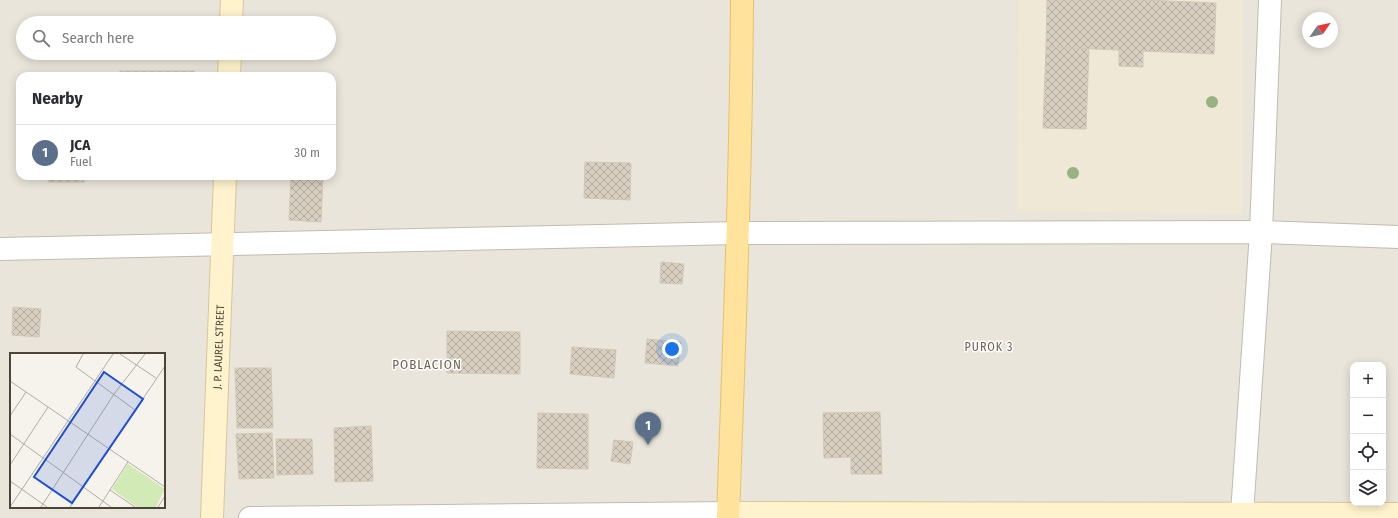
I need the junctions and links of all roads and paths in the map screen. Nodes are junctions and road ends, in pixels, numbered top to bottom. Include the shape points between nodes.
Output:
1 (232, 0) edge
2 (742, 0) edge
3 (1270, 0) edge
4 (231, 16) edge
5 (230, 60) edge
6 (229, 72) edge
7 (225, 180) edge
8 (1261, 232) junction
9 (738, 233) junction
10 (1398, 237) edge
11 (222, 244) junction
12 (0, 249) edge
13 (1242, 514) junction
14 (1398, 514) edge
15 (728, 516) edge
16 (212, 518) edge
17 (250, 518) edge

1 - 4 street
2 - 9 main road
3 - 8 street
5 - 6 street
7 - 11 street, J. P. LAUREL STREET
8 - 9 street
8 - 10 street
8 - 13 street
9 - 11 street
9 - 15 main road
11 - 12 street
11 - 16 street, J. P. LAUREL STREET
13 - 14 street
13 - 15 street
15 - 17 street

